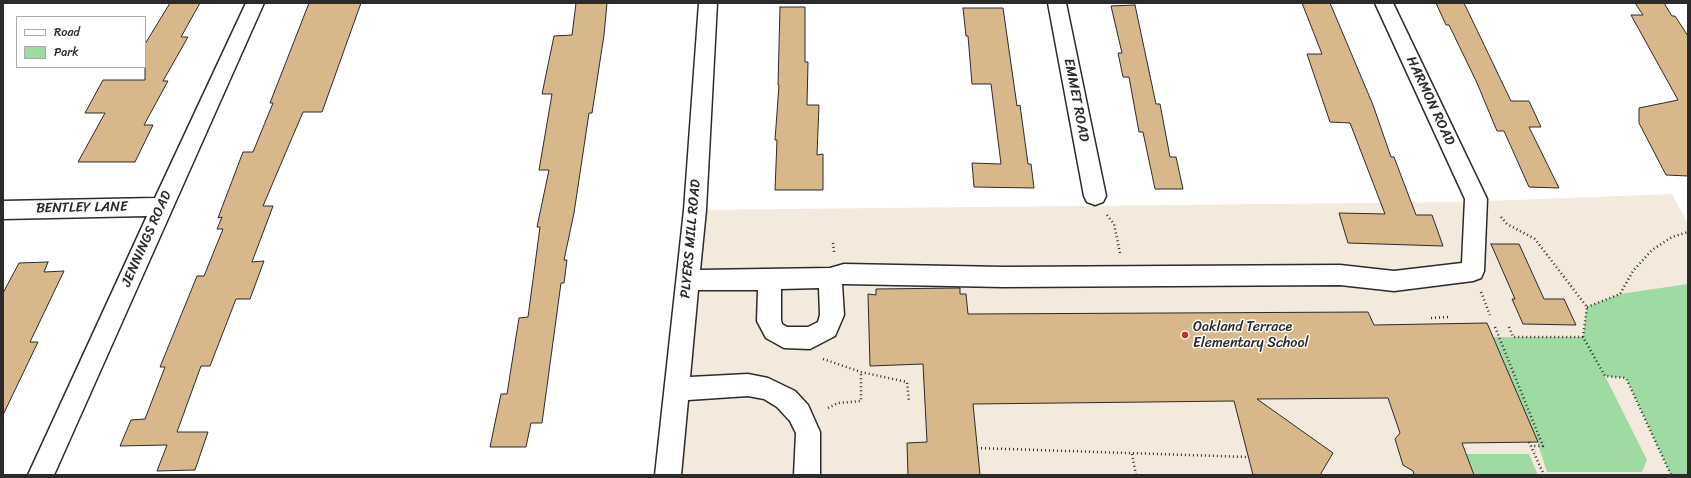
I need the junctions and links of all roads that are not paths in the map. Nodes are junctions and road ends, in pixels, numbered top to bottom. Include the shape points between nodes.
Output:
1 (255, 3) edge
2 (708, 3) edge
3 (1057, 3) edge
4 (1384, 3) edge
5 (1094, 196) dead end
6 (162, 207) junction
7 (3, 210) edge
8 (830, 278) junction
9 (770, 280) junction
10 (687, 281) junction
11 (676, 389) junction
12 (41, 475) edge
13 (668, 475) edge
14 (807, 475) edge

1 - 6 street, JENNINGS ROAD
2 - 10 street, PLYERS MILL ROAD
3 - 5 street, EMMET ROAD
4 - 8 street, HARMON ROAD via 1476,198 1473,271 1394,281 1340,275 1004,277 844,274
6 - 7 street, BENTLEY LANE
6 - 12 street, JENNINGS ROAD
8 - 9 street
8 - 9 street via 832,315 827,329 810,338 784,337 774,331 769,321
9 - 10 street
10 - 11 street, PLYERS MILL ROAD
11 - 13 street, PLYERS MILL ROAD
11 - 14 street via 748,385 768,390 786,399 799,413 808,432

